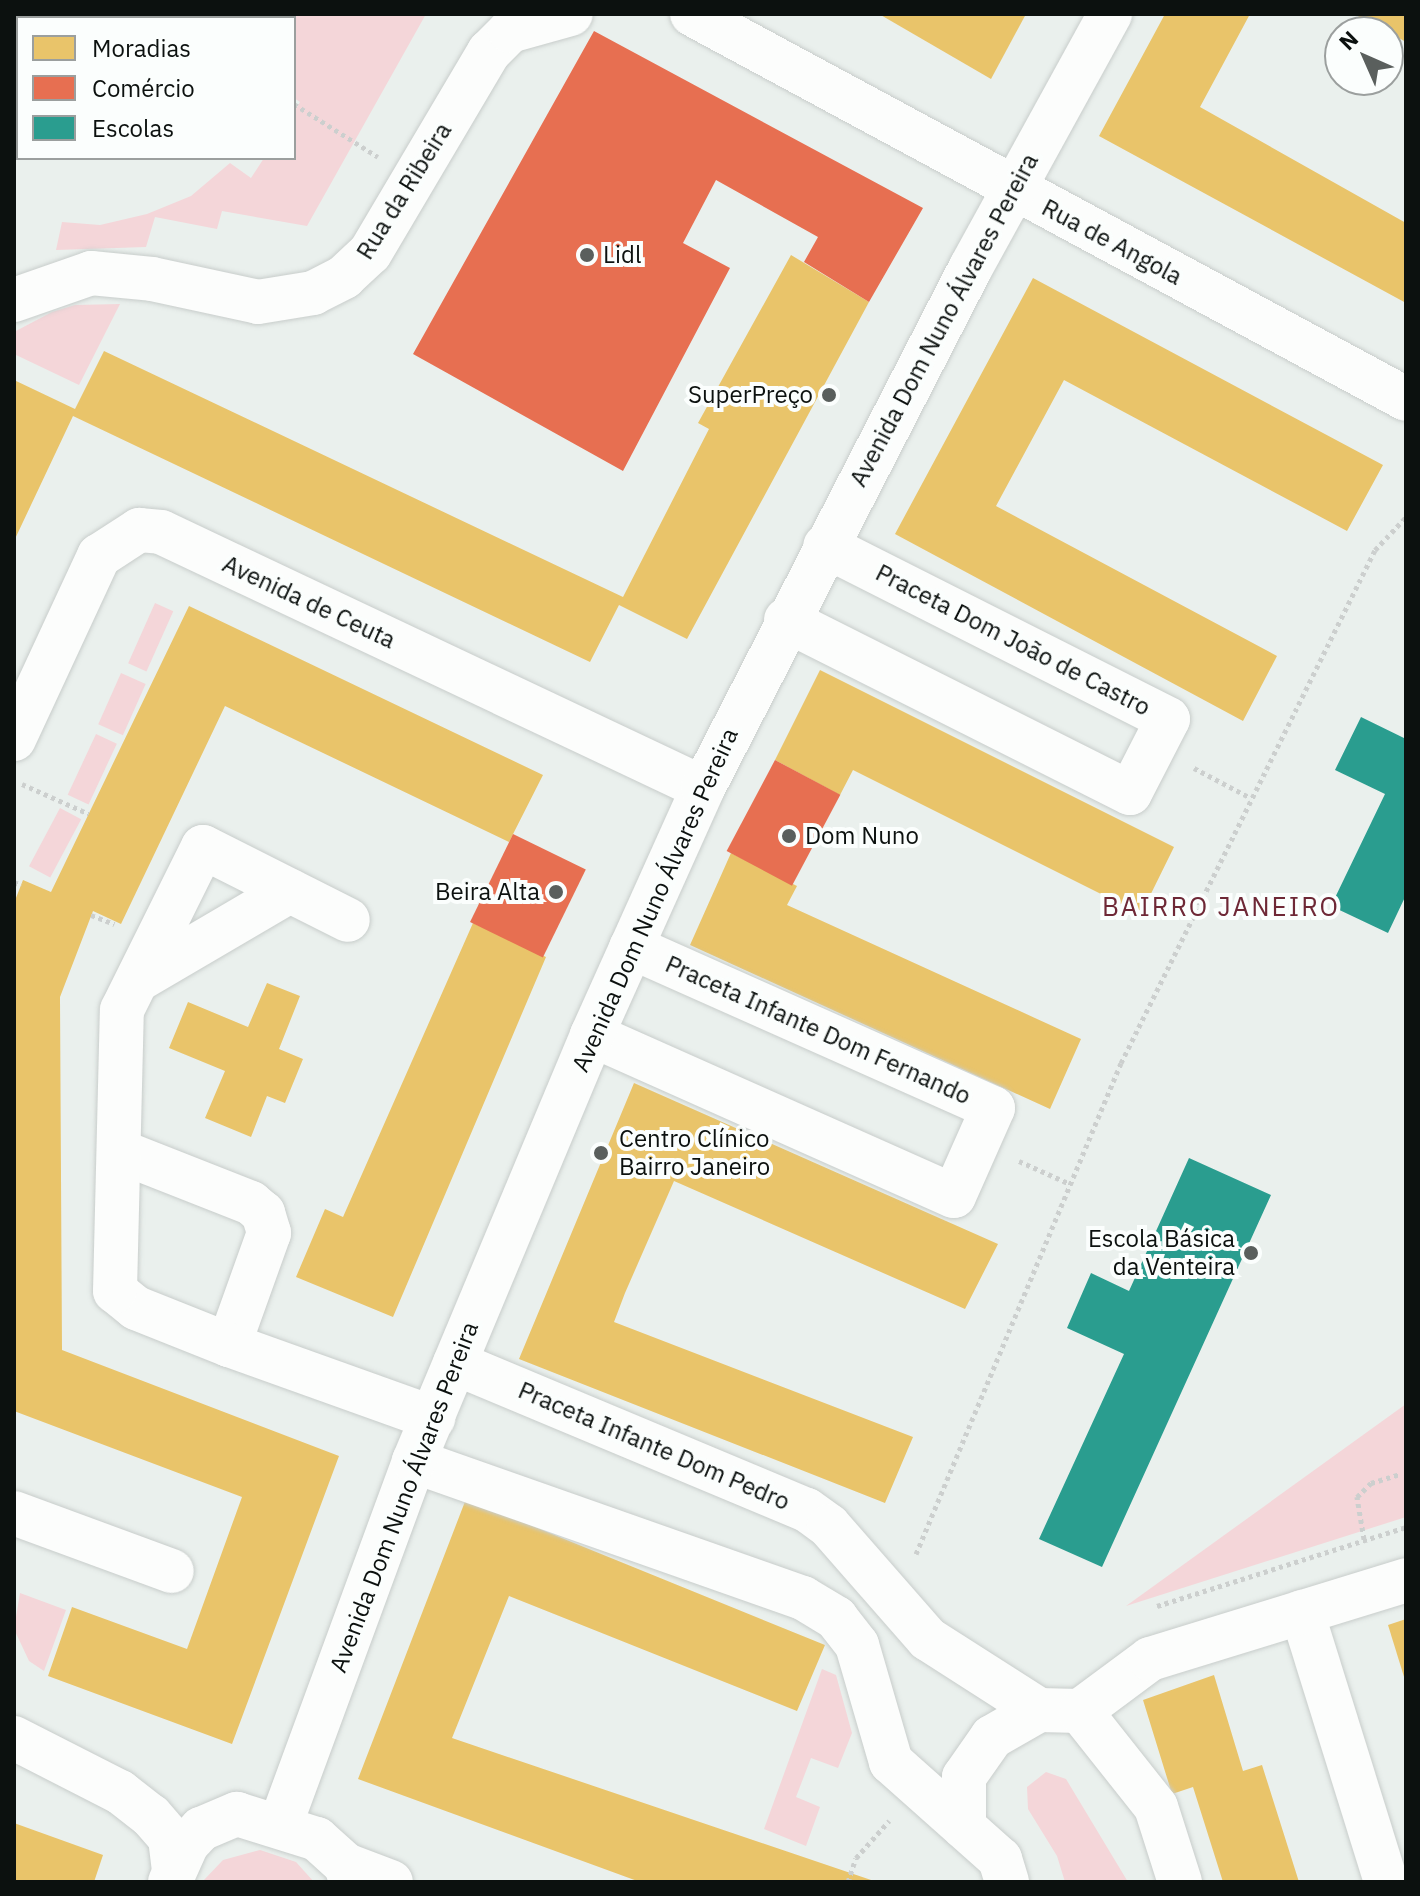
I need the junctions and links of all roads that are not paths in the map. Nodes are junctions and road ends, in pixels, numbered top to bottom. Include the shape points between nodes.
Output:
1 (571, 14) edge
2 (692, 14) edge
3 (1110, 14) edge
4 (1012, 189) junction
5 (14, 300) edge
6 (1406, 399) edge
7 (825, 546) junction
8 (786, 620) junction
9 (14, 739) edge
10 (703, 788) junction
11 (290, 891) junction
12 (348, 920) dead end
13 (631, 947) junction
14 (138, 980) junction
15 (592, 1035) junction
16 (119, 1151) junction
17 (229, 1345) junction
18 (455, 1363) junction
19 (433, 1418) junction
20 (414, 1461) junction
21 (14, 1513) edge
22 (844, 1544) junction
23 (172, 1571) dead end
24 (1406, 1580) edge
25 (803, 1598) junction
26 (1302, 1612) junction
27 (1060, 1711) junction
28 (14, 1738) edge
29 (281, 1823) junction
30 (964, 1827) junction
31 (348, 1874) edge
32 (172, 1876) edge
33 (391, 1882) edge
34 (1007, 1882) edge
35 (1180, 1882) edge
36 (1386, 1882) edge

1 - 5 street, Rua da Ribeira via 510,31 489,52 370,253 344,277 288,301 258,302 152,279 91,273
2 - 4 street, Rua de Angola
3 - 4 street, Avenida Dom Nuno Álvares Pereira
4 - 6 street, Rua de Angola
4 - 7 street, Avenida Dom Nuno Álvares Pereira
7 - 8 street, Avenida Dom Nuno Álvares Pereira
7 - 8 street, Praceta Dom João de Castro via 1168,719 1130,793
8 - 10 street, Avenida Dom Nuno Álvares Pereira
9 - 10 street, Avenida de Ceuta via 99,556 139,530 161,532
10 - 13 street, Avenida Dom Nuno Álvares Pereira
11 - 12 street
11 - 14 street
11 - 14 street via 203,847
13 - 15 street, Avenida Dom Nuno Álvares Pereira
13 - 15 street, Praceta Infante Dom Fernando via 993,1108 978,1143 954,1196
14 - 16 street via 122,1010
15 - 18 street, Avenida Dom Nuno Álvares Pereira
16 - 17 street via 115,1291 136,1308
16 - 17 street via 251,1203 263,1213 269,1233
17 - 19 street
18 - 19 street, Avenida Dom Nuno Álvares Pereira
18 - 22 street, Praceta Infante Dom Pedro via 807,1510
19 - 20 street, Avenida Dom Nuno Álvares Pereira
20 - 25 street
20 - 29 street, Avenida Dom Nuno Álvares Pereira
21 - 23 street
22 - 25 street
22 - 27 street, Praceta Infante Dom Pedro via 928,1639
24 - 26 street
25 - 30 street via 836,1618 857,1645 891,1762
26 - 27 street via 1150,1659
26 - 36 street
27 - 30 street via 992,1737 964,1777
27 - 35 street, Praceta Infante Dom Pedro via 1156,1807
28 - 32 street via 120,1792 151,1816 170,1838
29 - 31 street via 317,1839
29 - 32 street via 237,1814 219,1819 187,1844
30 - 34 street via 1000,1859
31 - 33 street

